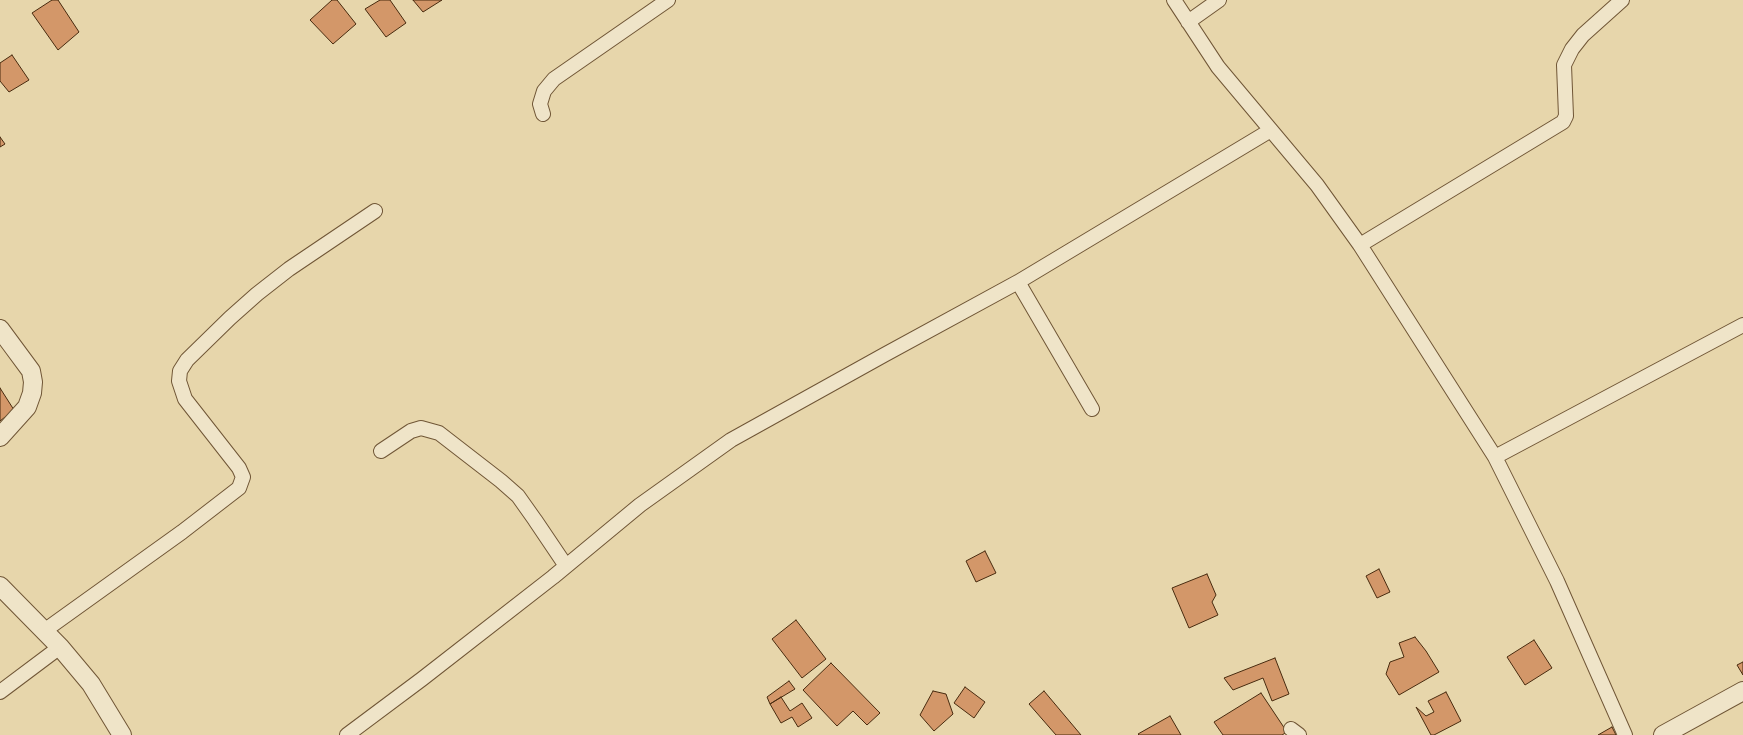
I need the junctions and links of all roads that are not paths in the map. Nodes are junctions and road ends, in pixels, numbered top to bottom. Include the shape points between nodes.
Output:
1 (668, 0) edge
2 (1174, 0) edge
3 (1219, 0) edge
4 (1622, 0) edge
5 (1188, 22) junction
6 (543, 114) dead end
7 (1271, 130) junction
8 (375, 211) dead end
9 (1360, 244) junction
10 (1018, 282) junction
11 (1743, 325) edge
12 (0, 329) edge
13 (1092, 408) dead end
14 (0, 437) edge
15 (381, 451) dead end
16 (1495, 458) junction
17 (566, 566) junction
18 (0, 586) edge
19 (44, 630) junction
20 (60, 647) junction
21 (1743, 691) edge
22 (0, 692) edge
23 (122, 735) edge
24 (347, 735) edge
25 (1625, 735) edge
26 (1662, 735) edge

1 - 6 street via 554,79 544,91 540,104
2 - 5 street
3 - 5 street
4 - 9 street via 1572,49 1564,66 1566,116 1563,122
5 - 7 street via 1218,67
7 - 9 street
7 - 10 street
8 - 19 street via 258,294 187,360 180,372 185,399 239,468 243,477 239,488
9 - 16 street
10 - 13 street
10 - 17 street via 731,440 640,504
11 - 16 street
12 - 14 street via 30,371 33,382 27,407
15 - 17 street via 411,431 421,428 439,433 518,496
16 - 25 street via 1557,580
17 - 24 street
18 - 19 street
19 - 20 street
20 - 22 street
20 - 23 street via 91,684
21 - 26 street

